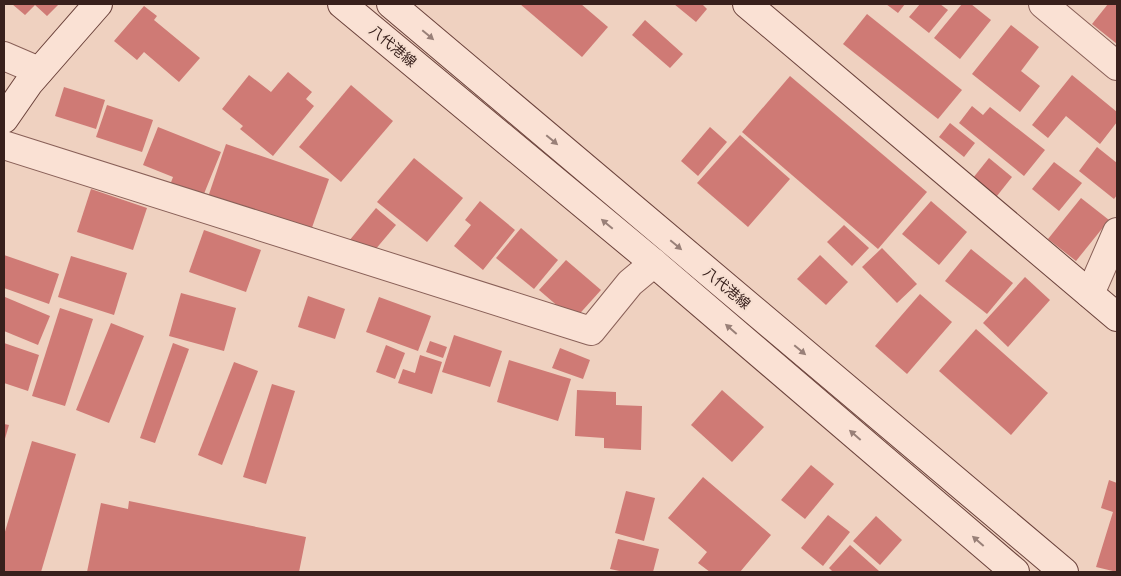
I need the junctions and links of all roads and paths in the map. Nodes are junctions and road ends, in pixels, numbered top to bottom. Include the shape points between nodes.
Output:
1 (98, 4) edge
2 (342, 4) edge
3 (391, 4) edge
4 (747, 4) edge
5 (1043, 4) edge
6 (4, 56) edge
7 (1117, 66) edge
8 (39, 71) junction
9 (4, 119) edge
10 (4, 145) edge
11 (1117, 232) edge
12 (654, 263) junction
13 (1090, 294) junction
14 (1117, 317) edge
15 (1015, 572) edge
16 (1064, 572) edge

1 - 8 main road
12 -> 2 main road, 八代港線
3 -> 16 main road, 八代港線
4 - 13 main road
5 - 7 main road
6 - 8 main road
8 - 9 main road
10 - 12 main road via 591,331 630,283
11 - 13 main road
15 -> 12 main road, 八代港線
13 - 14 main road

